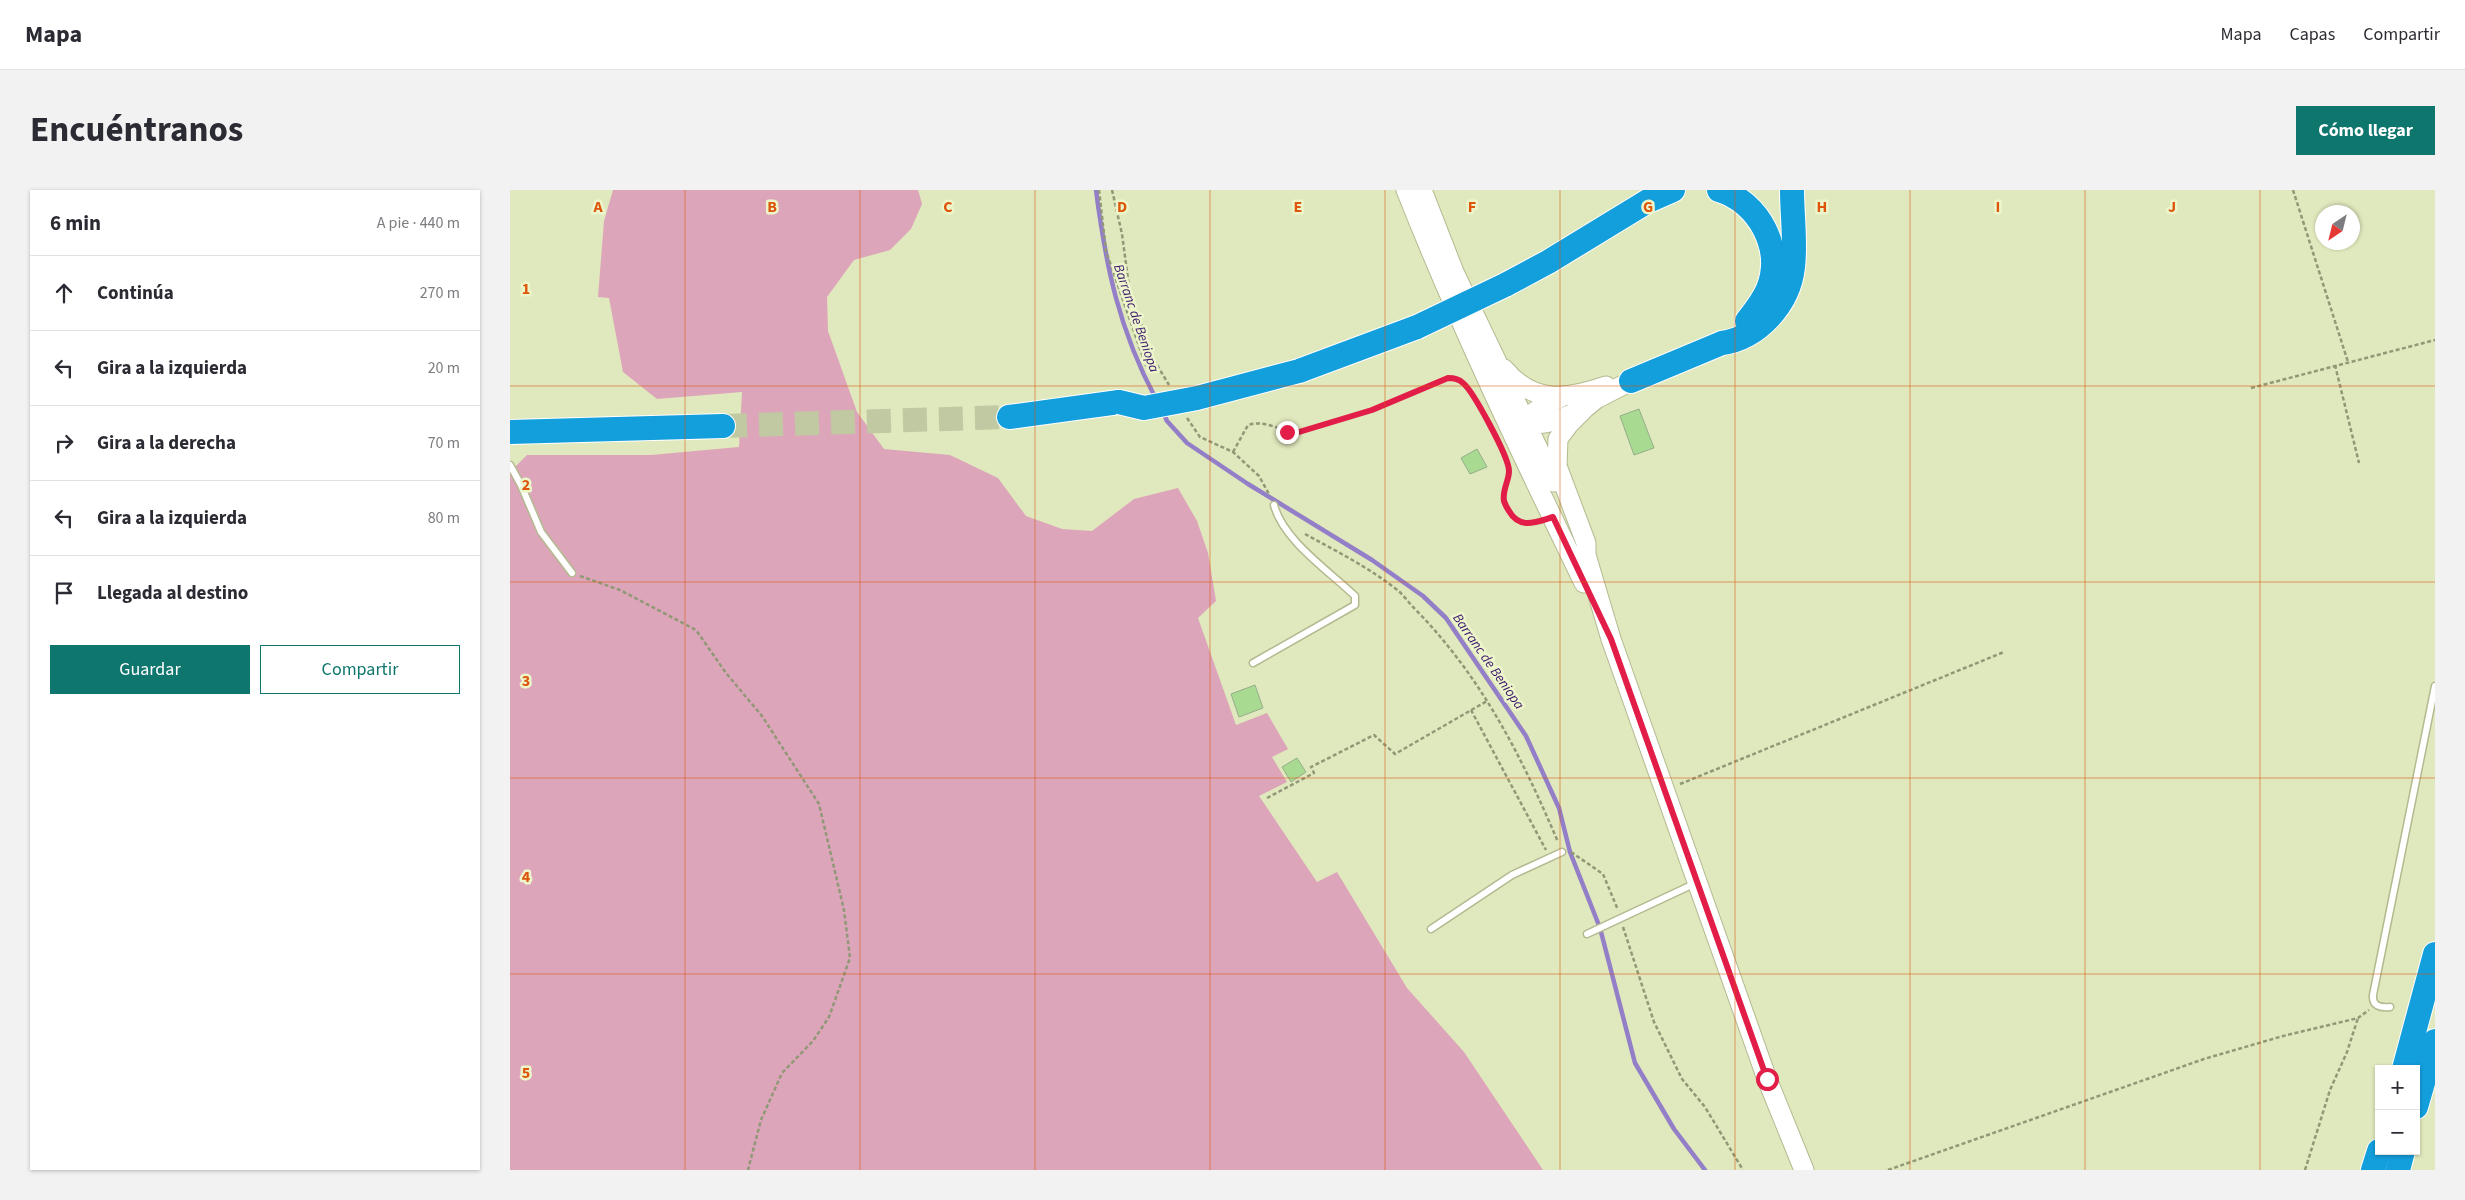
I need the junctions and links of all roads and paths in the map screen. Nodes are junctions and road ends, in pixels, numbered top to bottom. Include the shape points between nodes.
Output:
1 (1099, 190) edge
2 (1112, 190) edge
3 (1719, 190) edge
4 (1792, 190) edge
5 (2293, 190) edge
6 (1412, 192) edge
7 (1650, 193) edge
8 (1502, 280) junction
9 (2435, 340) edge
10 (1722, 344) junction
11 (1494, 358) junction
12 (2348, 362) junction
13 (2335, 365) junction
14 (1146, 366) dead end
15 (1631, 381) junction
16 (1171, 388) dead end
17 (2251, 388) dead end
18 (1560, 398) junction
19 (1586, 408) junction
20 (1184, 414) dead end
21 (1009, 417) tunnel mouth
22 (1524, 423) junction
23 (1489, 424) dead end
24 (723, 426) tunnel mouth
25 (510, 432) edge
26 (1233, 452) junction
27 (1505, 459) dead end
28 (2359, 463) dead end
29 (510, 465) edge
30 (1274, 505) joint
31 (1553, 517) junction
32 (1303, 533) dead end
33 (1565, 540) junction
34 (1586, 555) junction
35 (572, 573) joint
36 (1611, 639) junction
37 (2004, 652) dead end
38 (1253, 663) dead end
39 (2435, 686) edge
40 (1487, 700) junction
41 (1471, 710) junction
42 (1665, 790) junction
43 (1267, 798) dead end
44 (1562, 852) junction
45 (1549, 856) junction
46 (1698, 882) junction
47 (1620, 918) junction
48 (1431, 929) dead end
49 (1587, 934) dead end
50 (2435, 954) edge
51 (2376, 1005) junction
52 (2390, 1007) dead end
53 (2358, 1018) junction
54 (2435, 1041) edge
55 (2405, 1065) edge
56 (2420, 1093) edge
57 (2378, 1155) edge
58 (2402, 1155) edge
59 (748, 1170) edge
60 (1743, 1170) edge
61 (1804, 1170) edge
62 (1888, 1170) edge
63 (2305, 1170) edge
64 (2373, 1170) edge
65 (2398, 1170) edge

1 - 14 path via 1106,251
2 - 16 path via 1130,294 1154,360
3 - 10 highway via 1729,193 1758,218 1771,241 1773,270 1763,299 1746,322
4 - 10 highway via 1793,268 1783,298 1766,321 1735,341
5 - 12 path
6 - 11 street
6 - 22 street via 1514,416
6 - 31 street via 1440,274
7 - 8 highway
7 - 8 highway via 1560,242
8 - 21 highway, bridge via 1414,322 1197,398 1144,408 1119,402
9 - 12 path
10 - 15 highway
11 - 18 street via 1513,380 1526,388
11 - 22 street
12 - 13 path
13 - 17 path
13 - 28 path
15 - 18 street via 1616,382
15 - 19 street
18 - 22 street via 1539,408
19 - 22 street via 1544,424
19 - 34 street via 1558,439 1556,452 1557,466 1586,543
20 - 26 path via 1200,437
22 - 33 street via 1520,429 1564,527
22 - 34 street
23 - 26 path via 1468,388 1461,381 1448,378 1372,410 1299,432 1287,432 1257,422 1248,425
24 - 25 highway
26 - 30 path via 1259,476
27 - 31 path via 1509,471 1504,502 1511,514 1518,521 1529,524
29 - 35 lane via 540,532
30 - 38 lane via 1288,533 1355,596 1355,605
31 - 33 street
32 - 40 path via 1365,566 1398,590 1440,634
33 - 36 street
34 - 36 street
35 - 59 path via 620,590 696,630 762,716 820,804 844,910 850,958 829,1017 813,1041 782,1073 761,1120
36 - 42 street
37 - 42 path
39 - 51 lane via 2372,1000
40 - 41 path
40 - 44 path via 1517,752
41 - 43 path via 1395,754 1374,734 1311,767 1314,773
41 - 45 path
42 - 46 street
44 - 45 lane
44 - 47 path via 1581,857 1603,874
45 - 48 lane via 1512,875
46 - 47 lane
46 - 61 street via 1767,1079
47 - 49 lane
47 - 60 path via 1654,1022 1682,1079 1706,1107
50 - 55 highway
51 - 52 lane
51 - 53 path
53 - 62 path via 2204,1059
53 - 63 path via 2330,1090
54 - 56 highway
57 - 64 highway
58 - 65 highway

